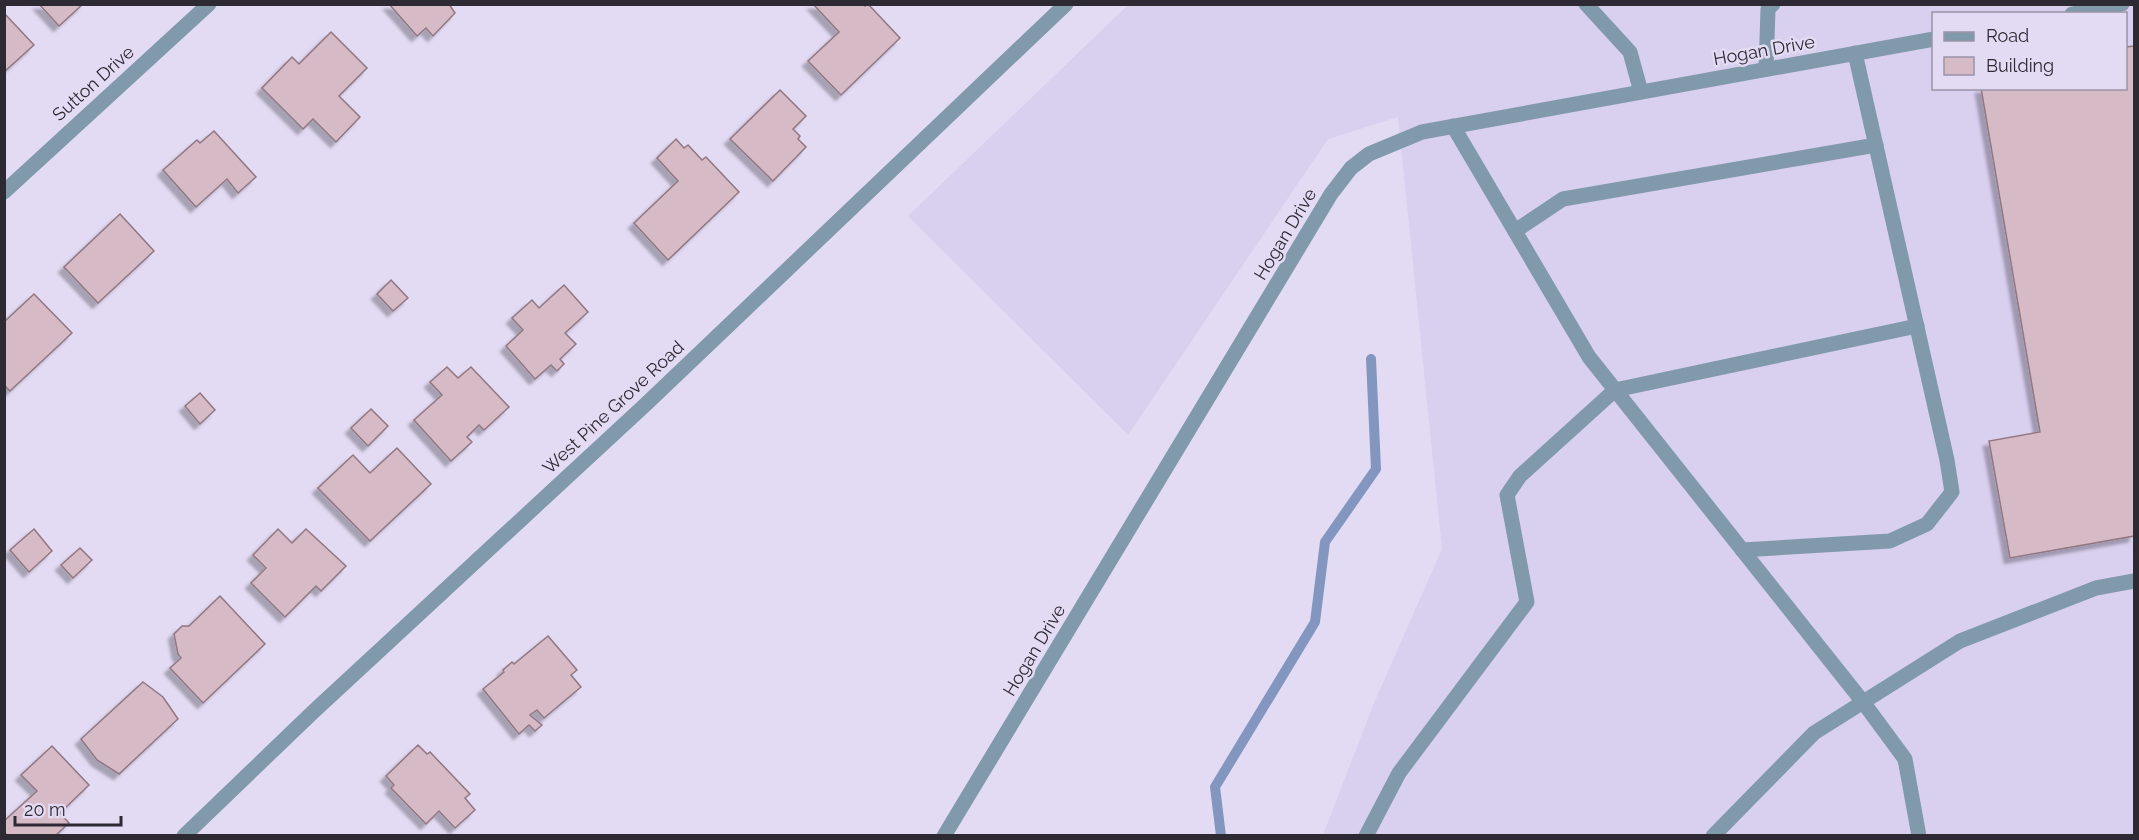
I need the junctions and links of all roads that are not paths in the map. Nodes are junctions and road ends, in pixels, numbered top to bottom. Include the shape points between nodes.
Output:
1 (209, 4) edge
2 (1066, 4) edge
3 (1586, 4) edge
4 (1773, 4) edge
5 (2122, 4) edge
6 (2082, 12) edge
7 (1932, 39) edge
8 (1855, 53) junction
9 (1766, 69) junction
10 (1641, 92) junction
11 (1454, 126) junction
12 (1876, 145) junction
13 (4, 192) edge
14 (1515, 231) junction
15 (1917, 326) junction
16 (1615, 390) junction
17 (1742, 550) junction
18 (2134, 581) edge
19 (1863, 702) junction
20 (184, 836) edge
21 (944, 836) edge
22 (1366, 836) edge
23 (1713, 836) edge
24 (1919, 836) edge

1 - 13 street, Sutton Drive
2 - 20 street, West Pine Grove Road
3 - 10 street via 1630,52
4 - 9 street via 1768,9
5 - 6 street
7 - 8 street, Hogan Drive
8 - 9 street, Hogan Drive
8 - 12 street
9 - 10 street, Hogan Drive
10 - 11 street, Hogan Drive
11 - 14 street
11 - 21 street, Hogan Drive via 1422,132 1369,154 1351,168 1331,194
12 - 14 street via 1563,200
12 - 15 street
14 - 16 street via 1589,357
15 - 16 street
15 - 17 street via 1952,492 1926,524 1890,541
16 - 17 street
16 - 22 street via 1520,476 1507,495 1527,602 1399,773
17 - 19 street
18 - 19 street via 2096,588 1960,641
19 - 23 street via 1814,733
19 - 24 street via 1905,759

